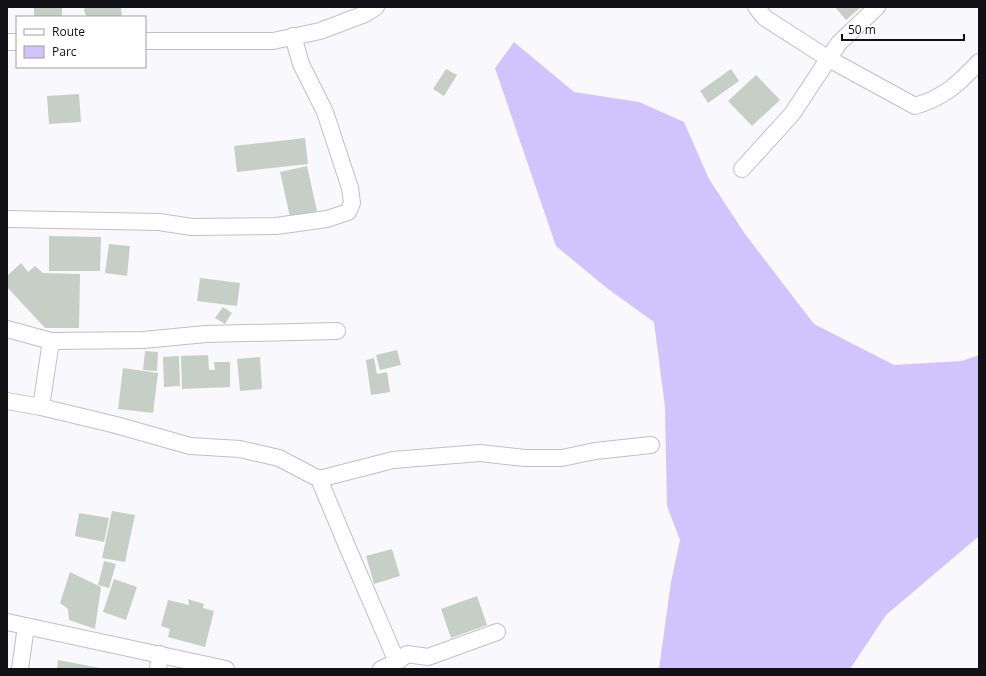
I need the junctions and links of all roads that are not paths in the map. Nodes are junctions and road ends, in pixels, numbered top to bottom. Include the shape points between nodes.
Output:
1 (376, 7) edge
2 (756, 7) edge
3 (878, 7) edge
4 (293, 36) junction
5 (146, 41) edge
6 (829, 59) junction
7 (979, 62) edge
8 (742, 169) dead end
9 (7, 219) edge
10 (7, 329) edge
11 (337, 332) dead end
12 (51, 342) junction
13 (7, 401) edge
14 (41, 407) junction
15 (651, 445) dead end
16 (320, 479) junction
17 (7, 622) edge
18 (26, 626) junction
19 (497, 632) dead end
20 (159, 662) edge
21 (397, 662) junction
22 (20, 669) edge
23 (226, 669) edge
24 (381, 669) edge

1 - 4 street via 365,14 320,31
2 - 6 street via 765,18
3 - 6 street via 839,43
4 - 5 street via 273,41
4 - 9 street via 301,64 325,112 350,188 352,203 348,212 327,219 276,226 192,227 159,222
6 - 7 street via 915,106 932,101 958,84
6 - 8 street via 792,114
10 - 12 street
11 - 12 street via 206,334 143,340
12 - 14 street
13 - 14 street
14 - 16 street via 190,446 240,449 279,458
15 - 16 street via 595,451 562,458 525,458 480,453 393,460
16 - 21 street
17 - 18 street
18 - 20 street
18 - 22 street
19 - 21 street via 428,657 407,654
20 - 23 street
21 - 24 street

